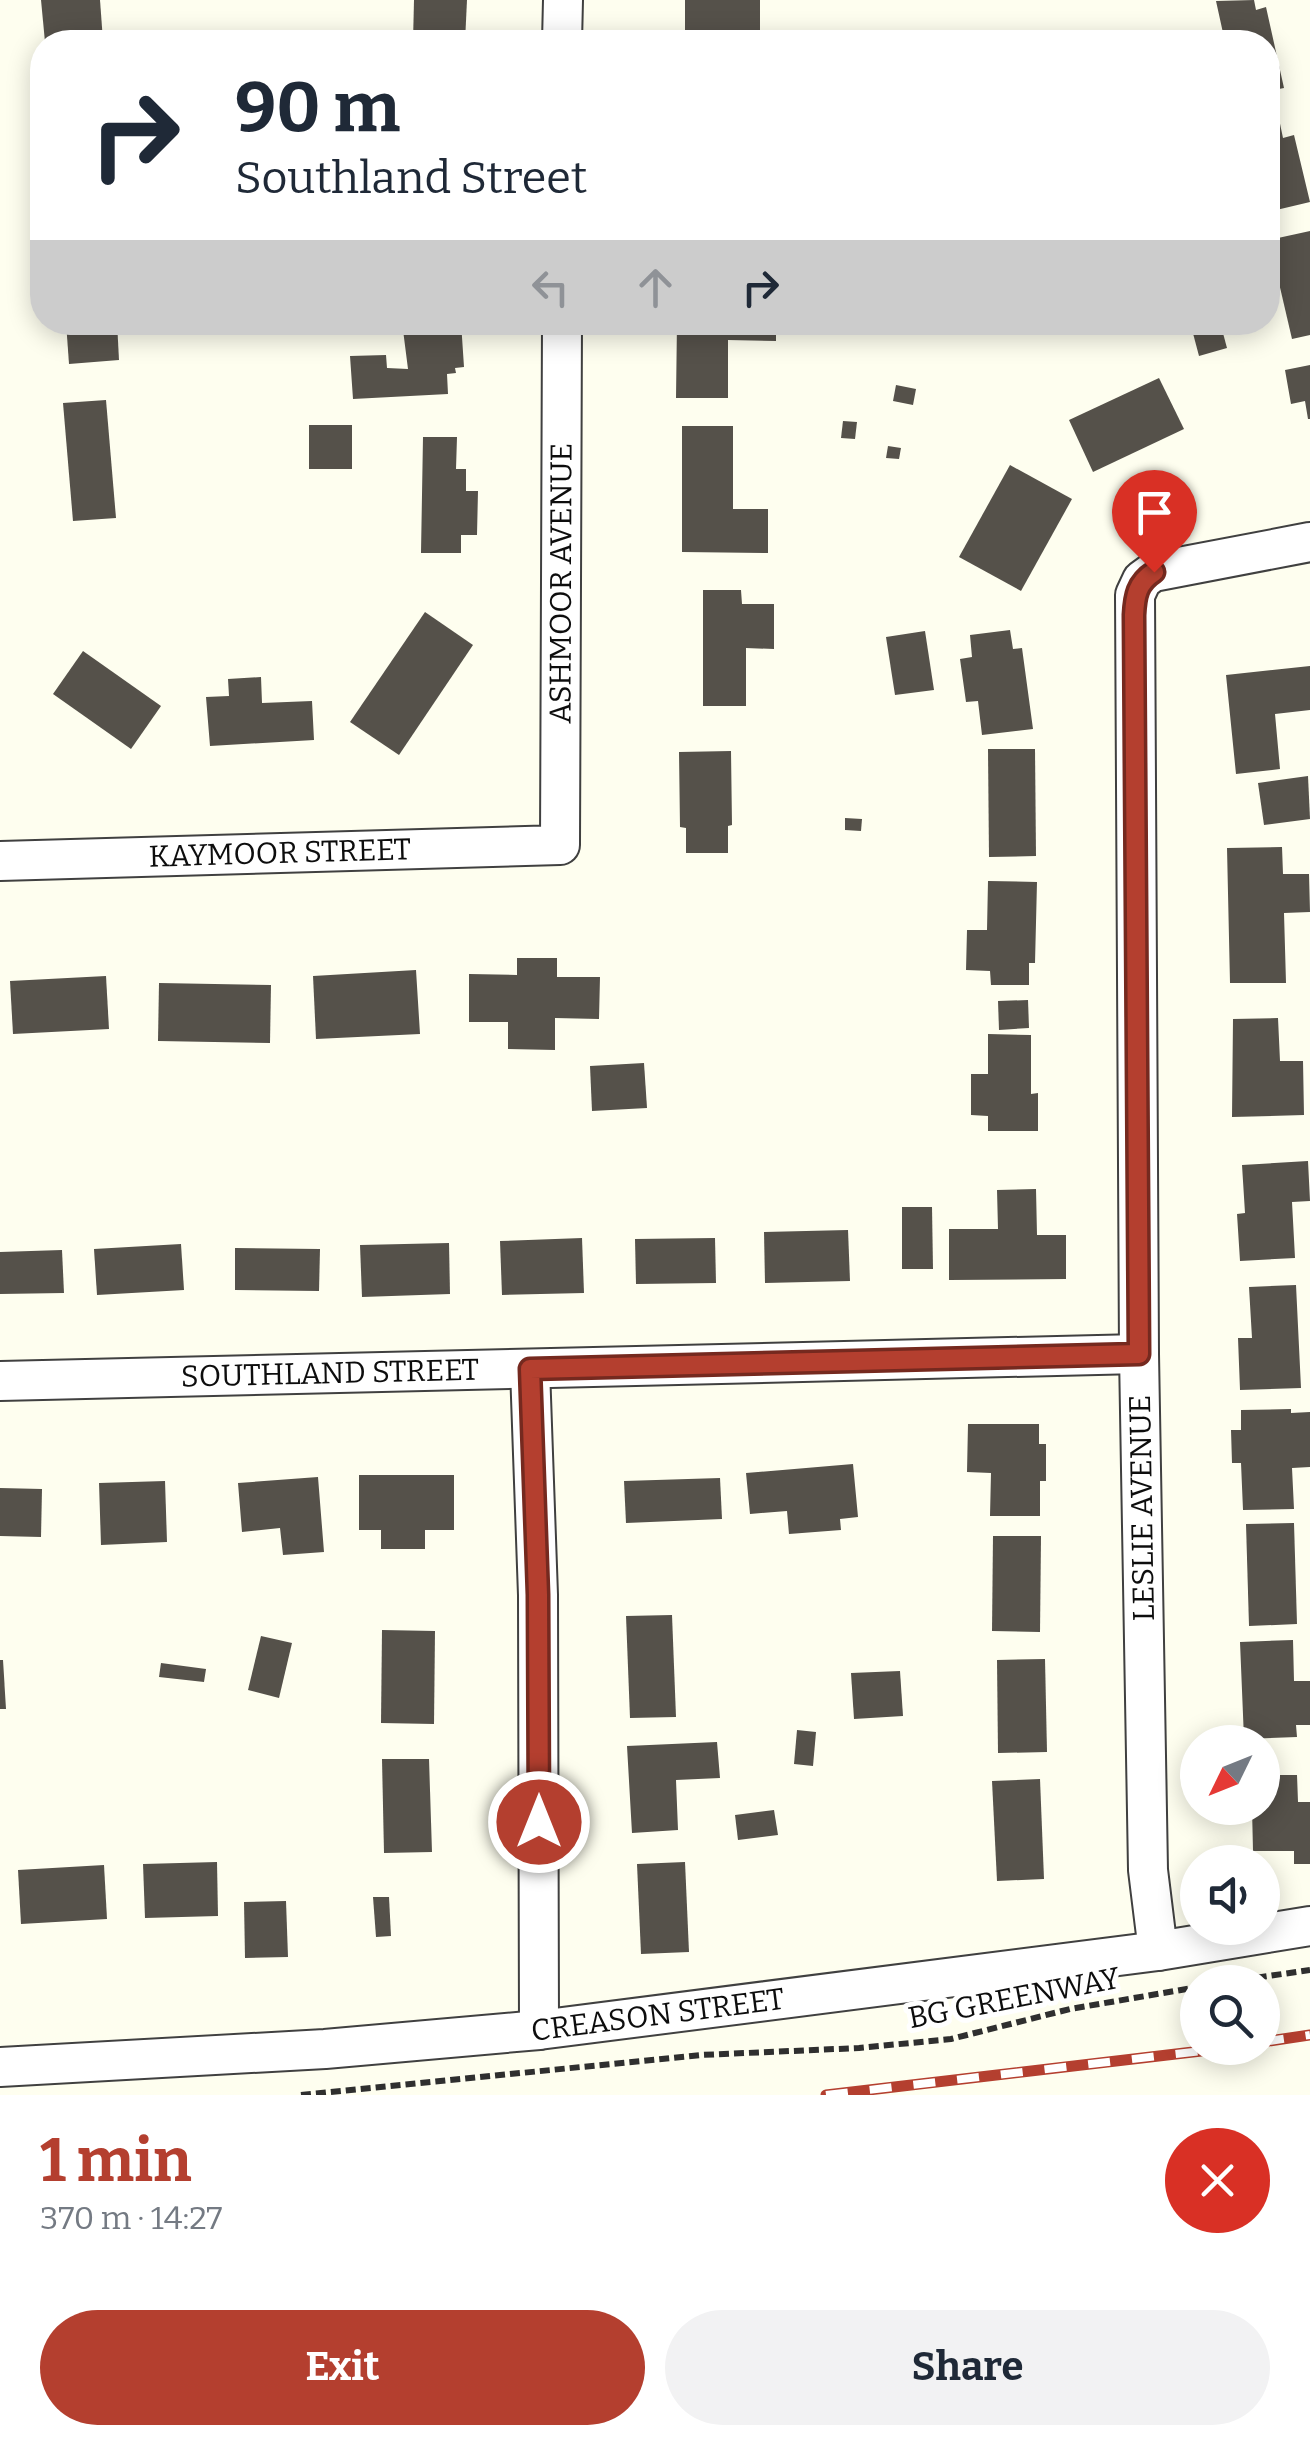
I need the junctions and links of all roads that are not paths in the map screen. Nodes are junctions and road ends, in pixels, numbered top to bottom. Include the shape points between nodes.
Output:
1 (563, 0) edge
2 (562, 30) edge
3 (562, 335) edge
4 (1310, 542) edge
5 (560, 845) joint
6 (0, 861) edge
7 (1139, 1354) junction
8 (530, 1369) junction
9 (0, 1381) edge
10 (1310, 1926) edge
11 (1158, 1950) junction
12 (539, 2030) junction
13 (0, 2067) edge

1 - 2 street
3 - 5 street, ASHMOOR AVENUE
4 - 7 street, LESLIE AVENUE via 1154,572 1135,594
5 - 6 street, KAYMOOR STREET
7 - 8 street, SOUTHLAND STREET
7 - 11 street, LESLIE AVENUE via 1148,1870
8 - 9 street, SOUTHLAND STREET
8 - 12 street
10 - 11 street, CREASON STREET
11 - 12 street, CREASON STREET
12 - 13 street, CREASON STREET via 326,2050

